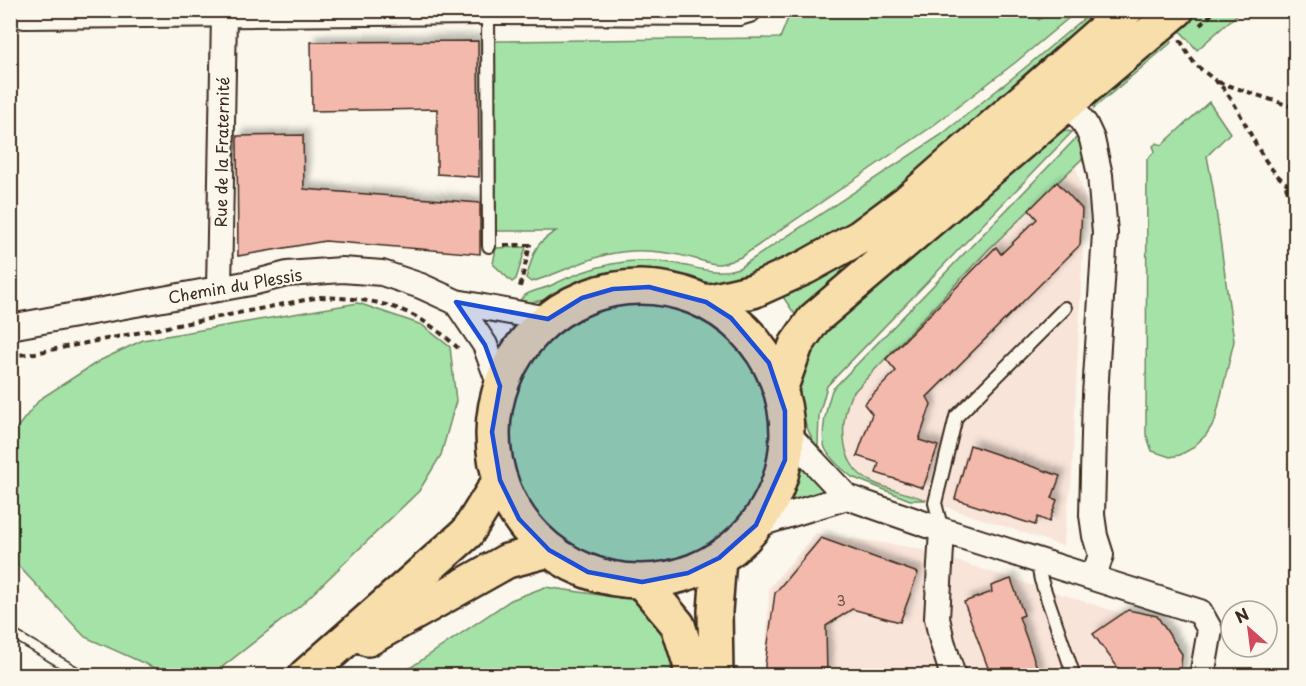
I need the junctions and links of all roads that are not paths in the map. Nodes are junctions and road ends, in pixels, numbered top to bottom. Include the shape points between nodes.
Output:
1 (14, 10) edge
2 (749, 10) edge
3 (1126, 10) edge
4 (488, 11) edge
5 (294, 12) edge
6 (224, 15) junction
7 (1177, 23) edge
8 (1069, 103) junction
9 (489, 246) road end
10 (219, 289) junction
11 (706, 302) junction
12 (456, 303) junction
13 (1065, 308) dead end
14 (548, 319) junction
15 (10, 327) edge
16 (500, 386) junction
17 (780, 387) junction
18 (787, 433) junction
19 (500, 480) junction
20 (847, 497) junction
21 (756, 525) junction
22 (942, 530) junction
23 (549, 550) junction
24 (719, 558) junction
25 (1037, 560) junction
26 (1094, 578) junction
27 (642, 582) junction
28 (308, 673) edge
29 (691, 675) edge
30 (716, 675) edge
31 (953, 675) edge
32 (1074, 675) edge
33 (1202, 675) edge

1 - 6 street via 24,16
2 - 4 street
3 - 11 main road via 907,202 860,237 753,291
4 - 5 street
4 - 9 lane
5 - 6 street
6 - 10 street, Rue de la Fraternité
7 - 8 main road
8 - 17 main road via 814,319 796,345
8 - 26 street via 1092,140 1100,175 1105,233 1092,515 1101,555
10 - 12 street, Chemin du Plessis via 287,274 342,270 382,273 421,285
10 - 15 street, Chemin du Plessis
11 - 14 main road via 678,291 648,286 613,289 582,298
11 - 17 main road via 753,339
12 - 14 street, Chemin du Plessis
12 - 16 street, Chemin du Plessis via 485,345
13 - 22 lane via 956,417 935,503
14 - 16 main road via 525,341
16 - 19 main road via 492,432
17 - 18 main road
18 - 20 street
18 - 21 main road via 785,460 777,486
19 - 23 main road via 519,519
19 - 28 main road via 467,533
20 - 21 street
20 - 22 street
21 - 24 main road
22 - 25 street
22 - 31 street via 937,618
23 - 27 main road via 588,572
23 - 28 main road via 507,561
24 - 27 main road via 688,573
24 - 30 main road
25 - 26 street
25 - 32 lane
26 - 33 street via 1200,612 1210,630
27 - 29 main road via 678,625

